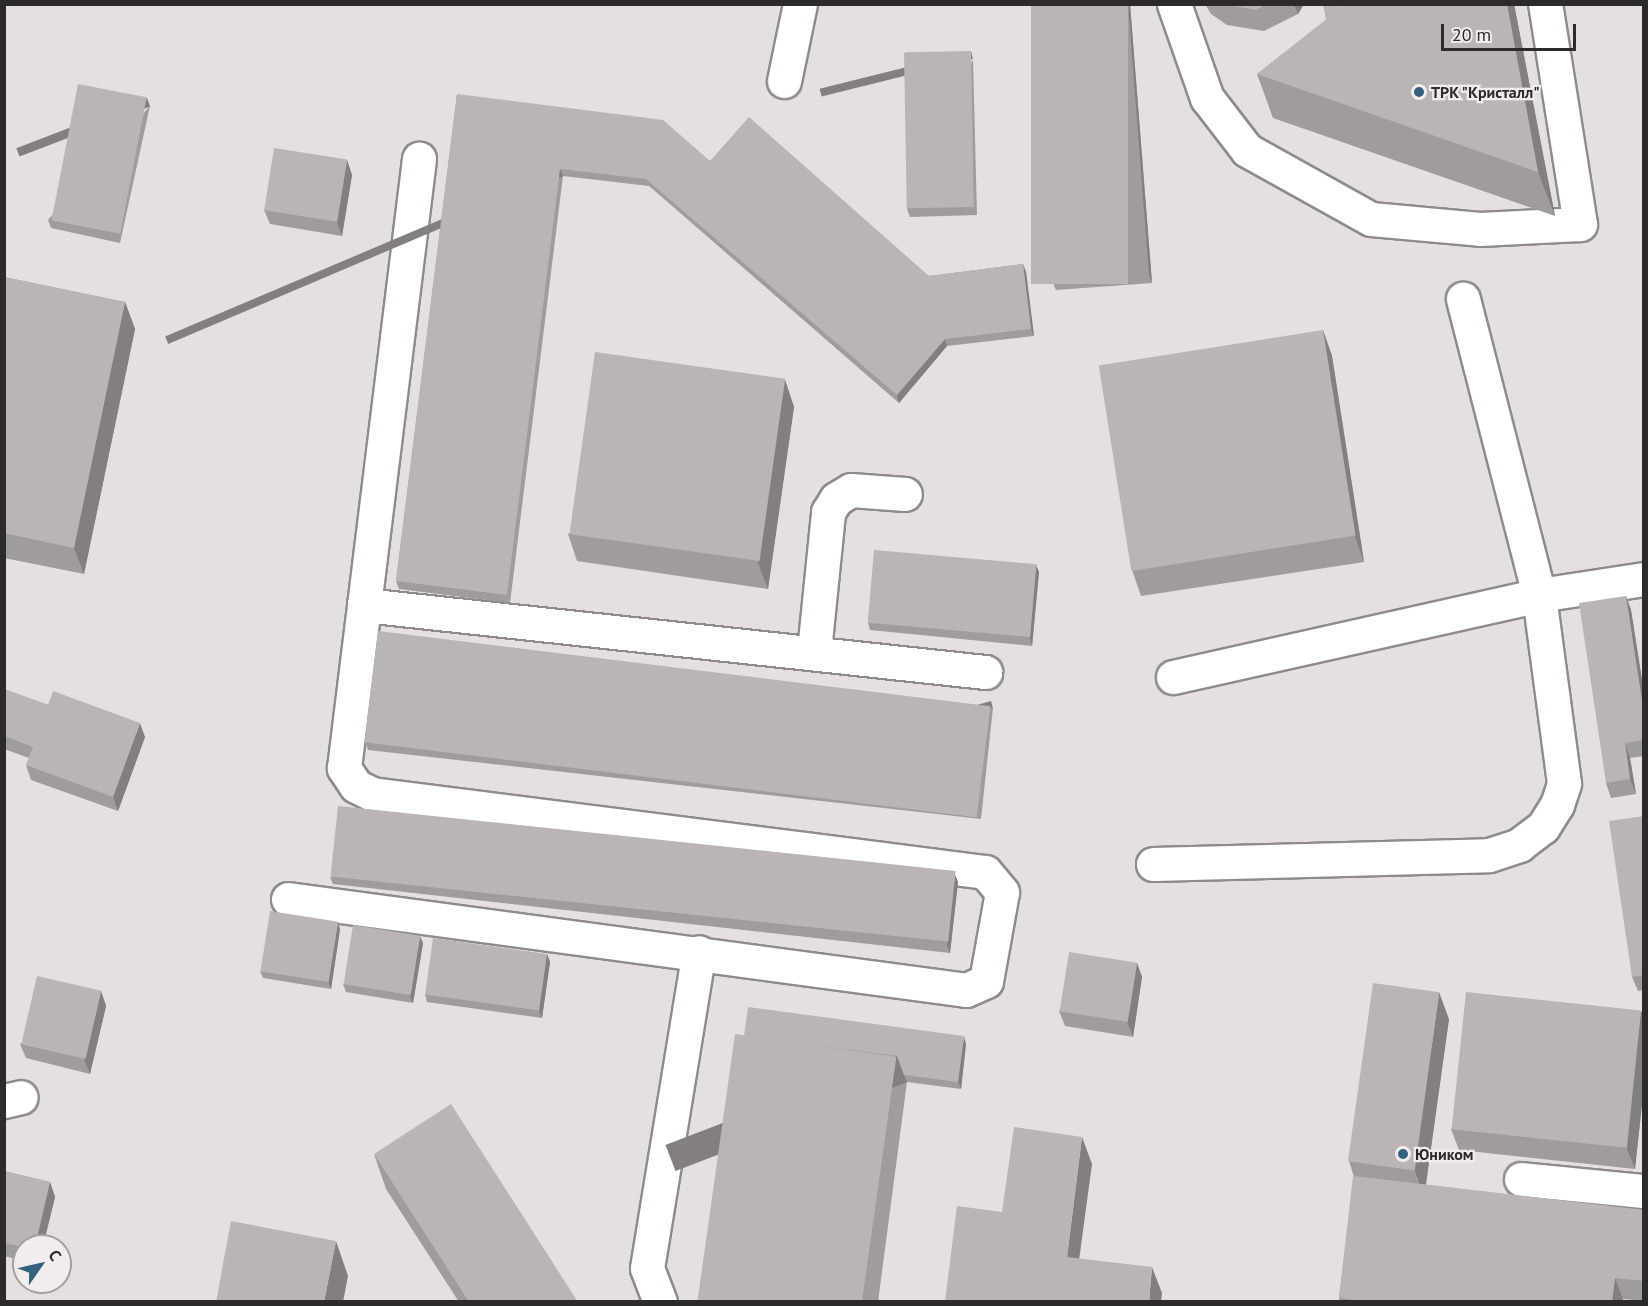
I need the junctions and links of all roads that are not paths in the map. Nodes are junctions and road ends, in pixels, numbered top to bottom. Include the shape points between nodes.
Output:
1 (801, 4) edge
2 (1173, 4) edge
3 (1545, 4) edge
4 (784, 81) dead end
5 (419, 159) dead end
6 (1463, 299) dead end
7 (905, 494) dead end
8 (1644, 579) edge
9 (1539, 595) junction
10 (364, 604) junction
11 (814, 651) junction
12 (985, 672) dead end
13 (1173, 677) dead end
14 (1153, 864) dead end
15 (288, 899) dead end
16 (699, 952) junction
17 (1521, 1179) dead end
18 (1644, 1191) edge
19 (660, 1302) edge

1 - 4 street
2 - 3 street via 1207,98 1247,150 1371,219 1480,229 1580,224
5 - 10 street
6 - 9 street
7 - 11 street via 851,490 836,499 828,512
8 - 9 street
9 - 13 street
9 - 14 street via 1564,783 1557,805 1543,827 1519,845 1489,855
10 - 11 street
10 - 16 street via 344,768 356,786 372,794 985,872 1002,892 986,981 966,990
11 - 12 street
15 - 16 street
16 - 19 street via 647,1268
17 - 18 street

